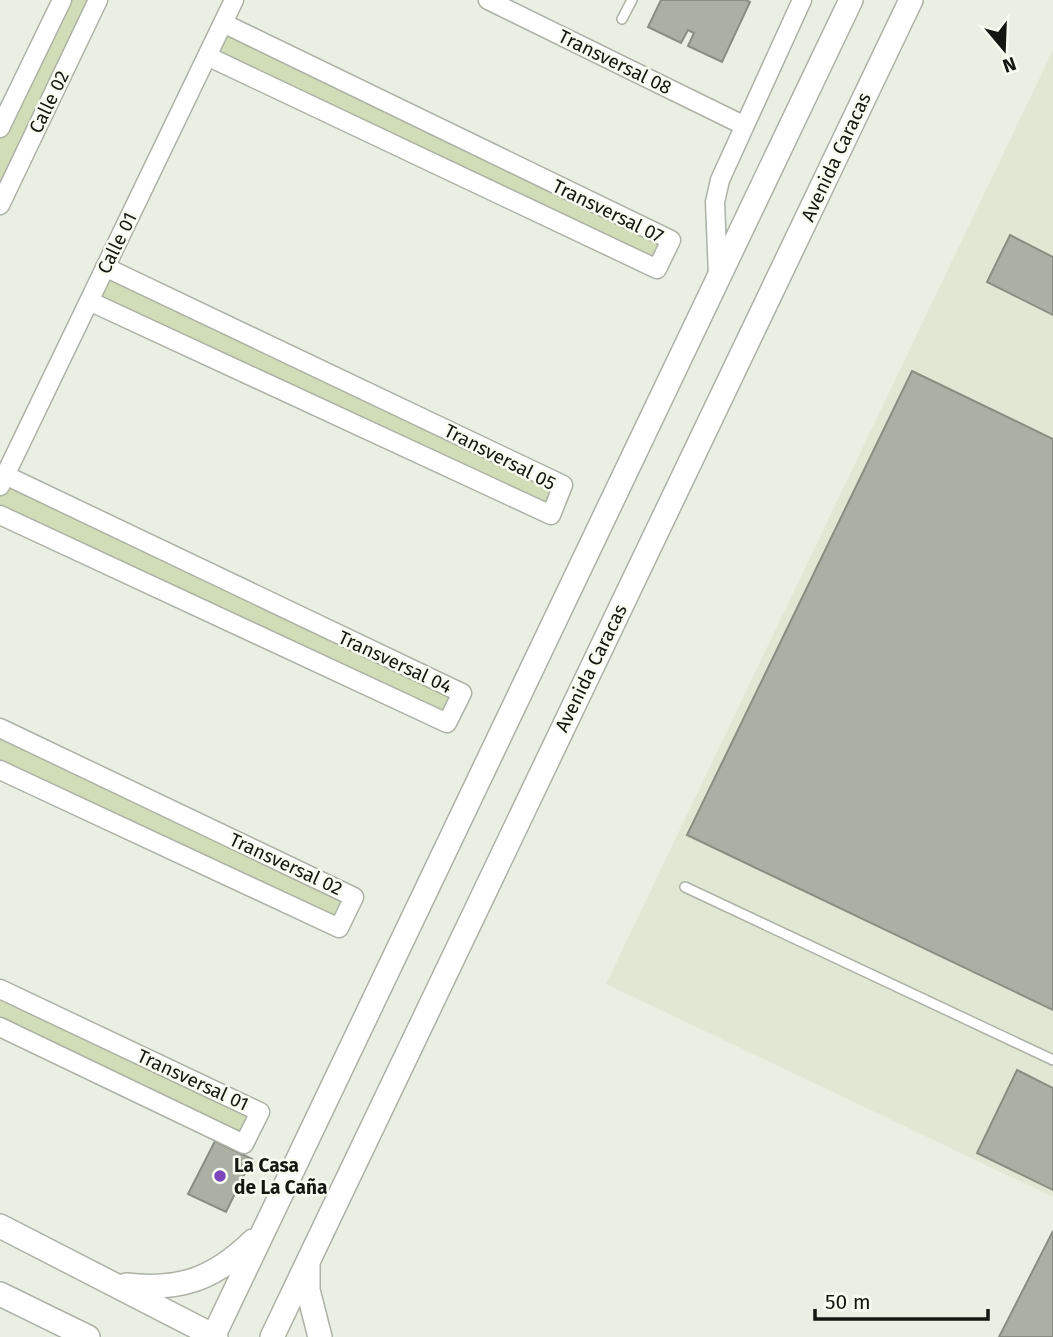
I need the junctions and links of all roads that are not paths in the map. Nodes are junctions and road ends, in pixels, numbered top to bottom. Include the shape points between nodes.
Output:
1 (62, 0) edge
2 (98, 0) edge
3 (234, 0) edge
4 (488, 0) edge
5 (632, 0) edge
6 (802, 0) edge
7 (851, 0) edge
8 (911, 0) edge
9 (622, 19) dead end
10 (223, 23) junction
11 (207, 56) junction
12 (743, 125) junction
13 (0, 128) edge
14 (0, 205) edge
15 (105, 267) junction
16 (718, 278) junction
17 (89, 301) junction
18 (3, 481) edge
19 (0, 515) edge
20 (0, 728) edge
21 (0, 770) edge
22 (685, 887) dead end
23 (0, 989) edge
24 (0, 1027) edge
25 (1053, 1060) edge
26 (0, 1226) edge
27 (262, 1232) junction
28 (308, 1258) junction
29 (113, 1283) junction
30 (0, 1294) edge
31 (88, 1337) edge
32 (214, 1337) edge
33 (272, 1337) edge
34 (320, 1337) edge

1 - 13 street, Calle 02
2 - 14 street, Calle 02
3 - 10 street, Calle 01
4 - 12 street, Transversal 08
5 - 9 lane
6 - 12 street
7 - 16 street
8 - 28 street, Avenida Caracas
10 - 11 street, Calle 01
10 - 11 street, Transversal 07 via 671,240 657,269
11 - 15 street, Calle 01
12 - 16 street via 715,202
15 - 17 street, Calle 01
15 - 17 street, Transversal 05 via 563,485 551,515
16 - 27 street
17 - 18 street, Calle 01
18 - 19 street, Transversal 04 via 461,693 447,723
20 - 21 street, Transversal 02 via 355,897 339,928
22 - 25 lane
23 - 24 street, Transversal 01 via 260,1112 244,1143
26 - 29 street
27 - 29 street via 233,1261 205,1277 150,1288
27 - 32 street
28 - 33 street, Avenida Caracas
28 - 34 street via 308,1290
29 - 32 street
30 - 31 street

